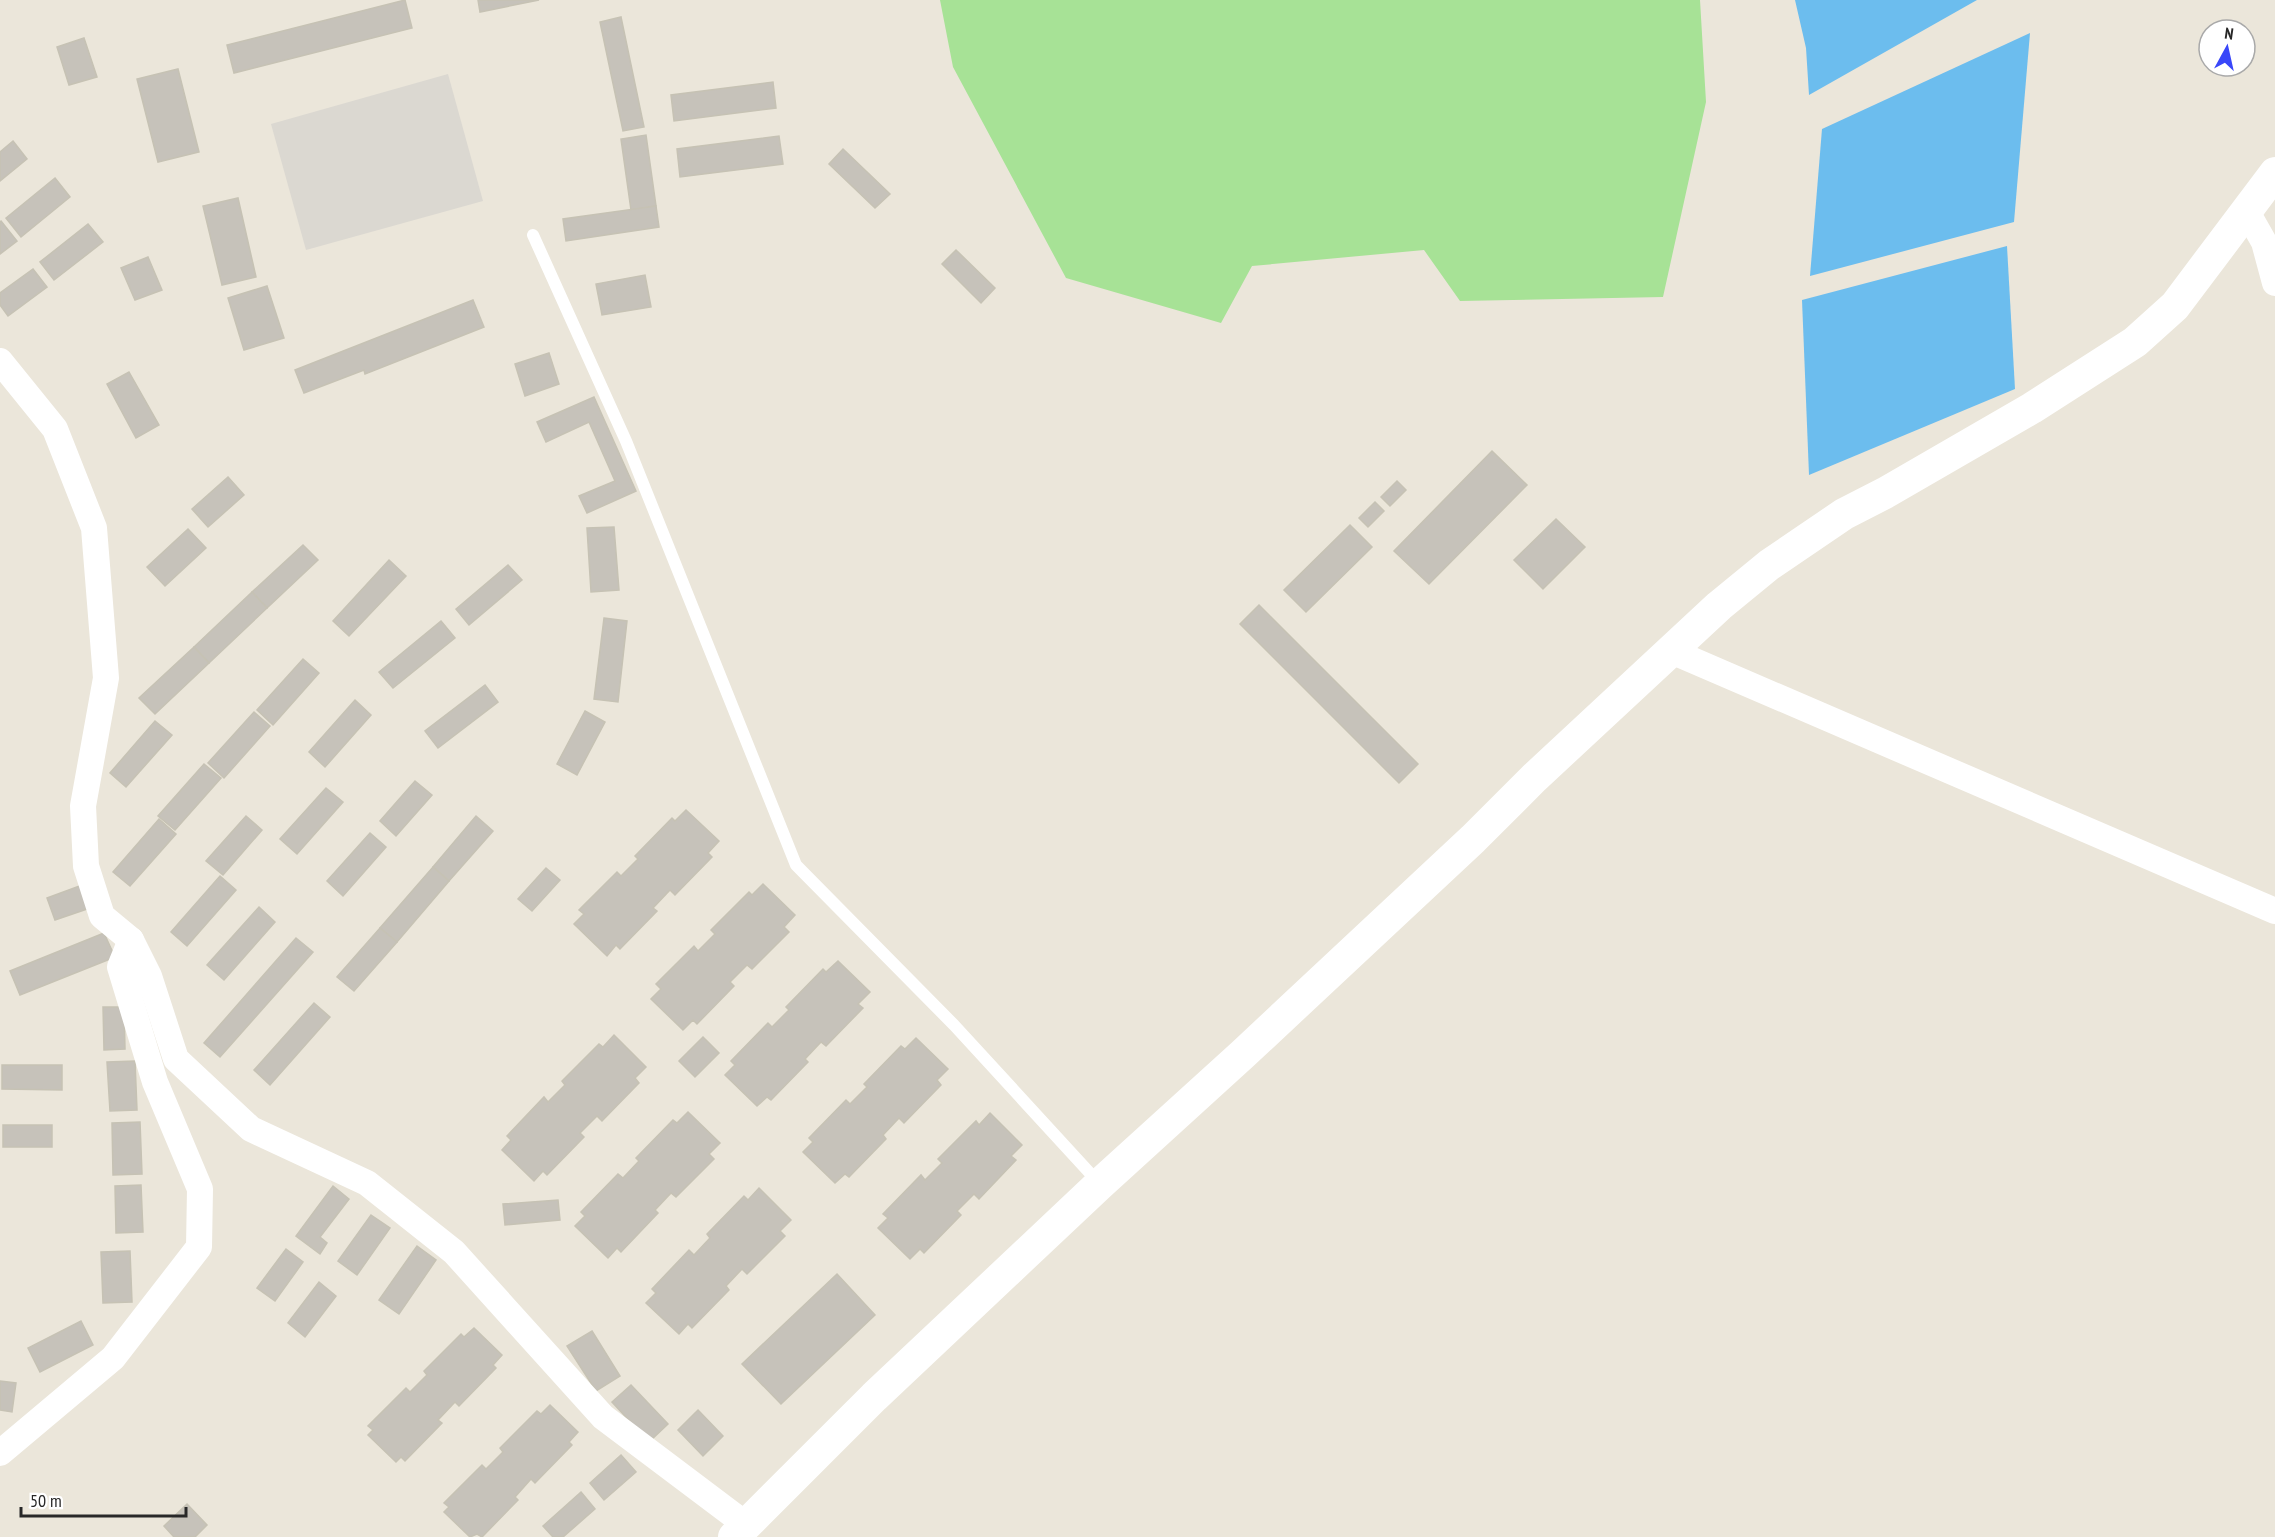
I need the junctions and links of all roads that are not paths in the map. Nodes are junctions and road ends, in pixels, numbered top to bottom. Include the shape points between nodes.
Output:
1 (2275, 173) edge
2 (2247, 212) junction
3 (533, 235) dead end
4 (2275, 283) edge
5 (0, 361) edge
6 (1670, 650) junction
7 (2275, 911) edge
8 (132, 940) junction
9 (1100, 1184) junction
10 (0, 1453) edge
11 (739, 1531) edge

1 - 2 street
2 - 4 street via 2264,242
2 - 6 street via 2175,306 2135,342 2032,408 1844,514 1769,565
3 - 9 lane via 626,441 796,866 954,1025
5 - 8 street via 55,429 94,528 106,678 83,806 86,866 102,916
6 - 7 street
6 - 9 street
8 - 10 street via 120,967 154,1082 200,1189 199,1247 113,1358
8 - 11 street via 149,976 176,1059 251,1129 367,1184 454,1252 603,1417
9 - 11 street via 874,1396

